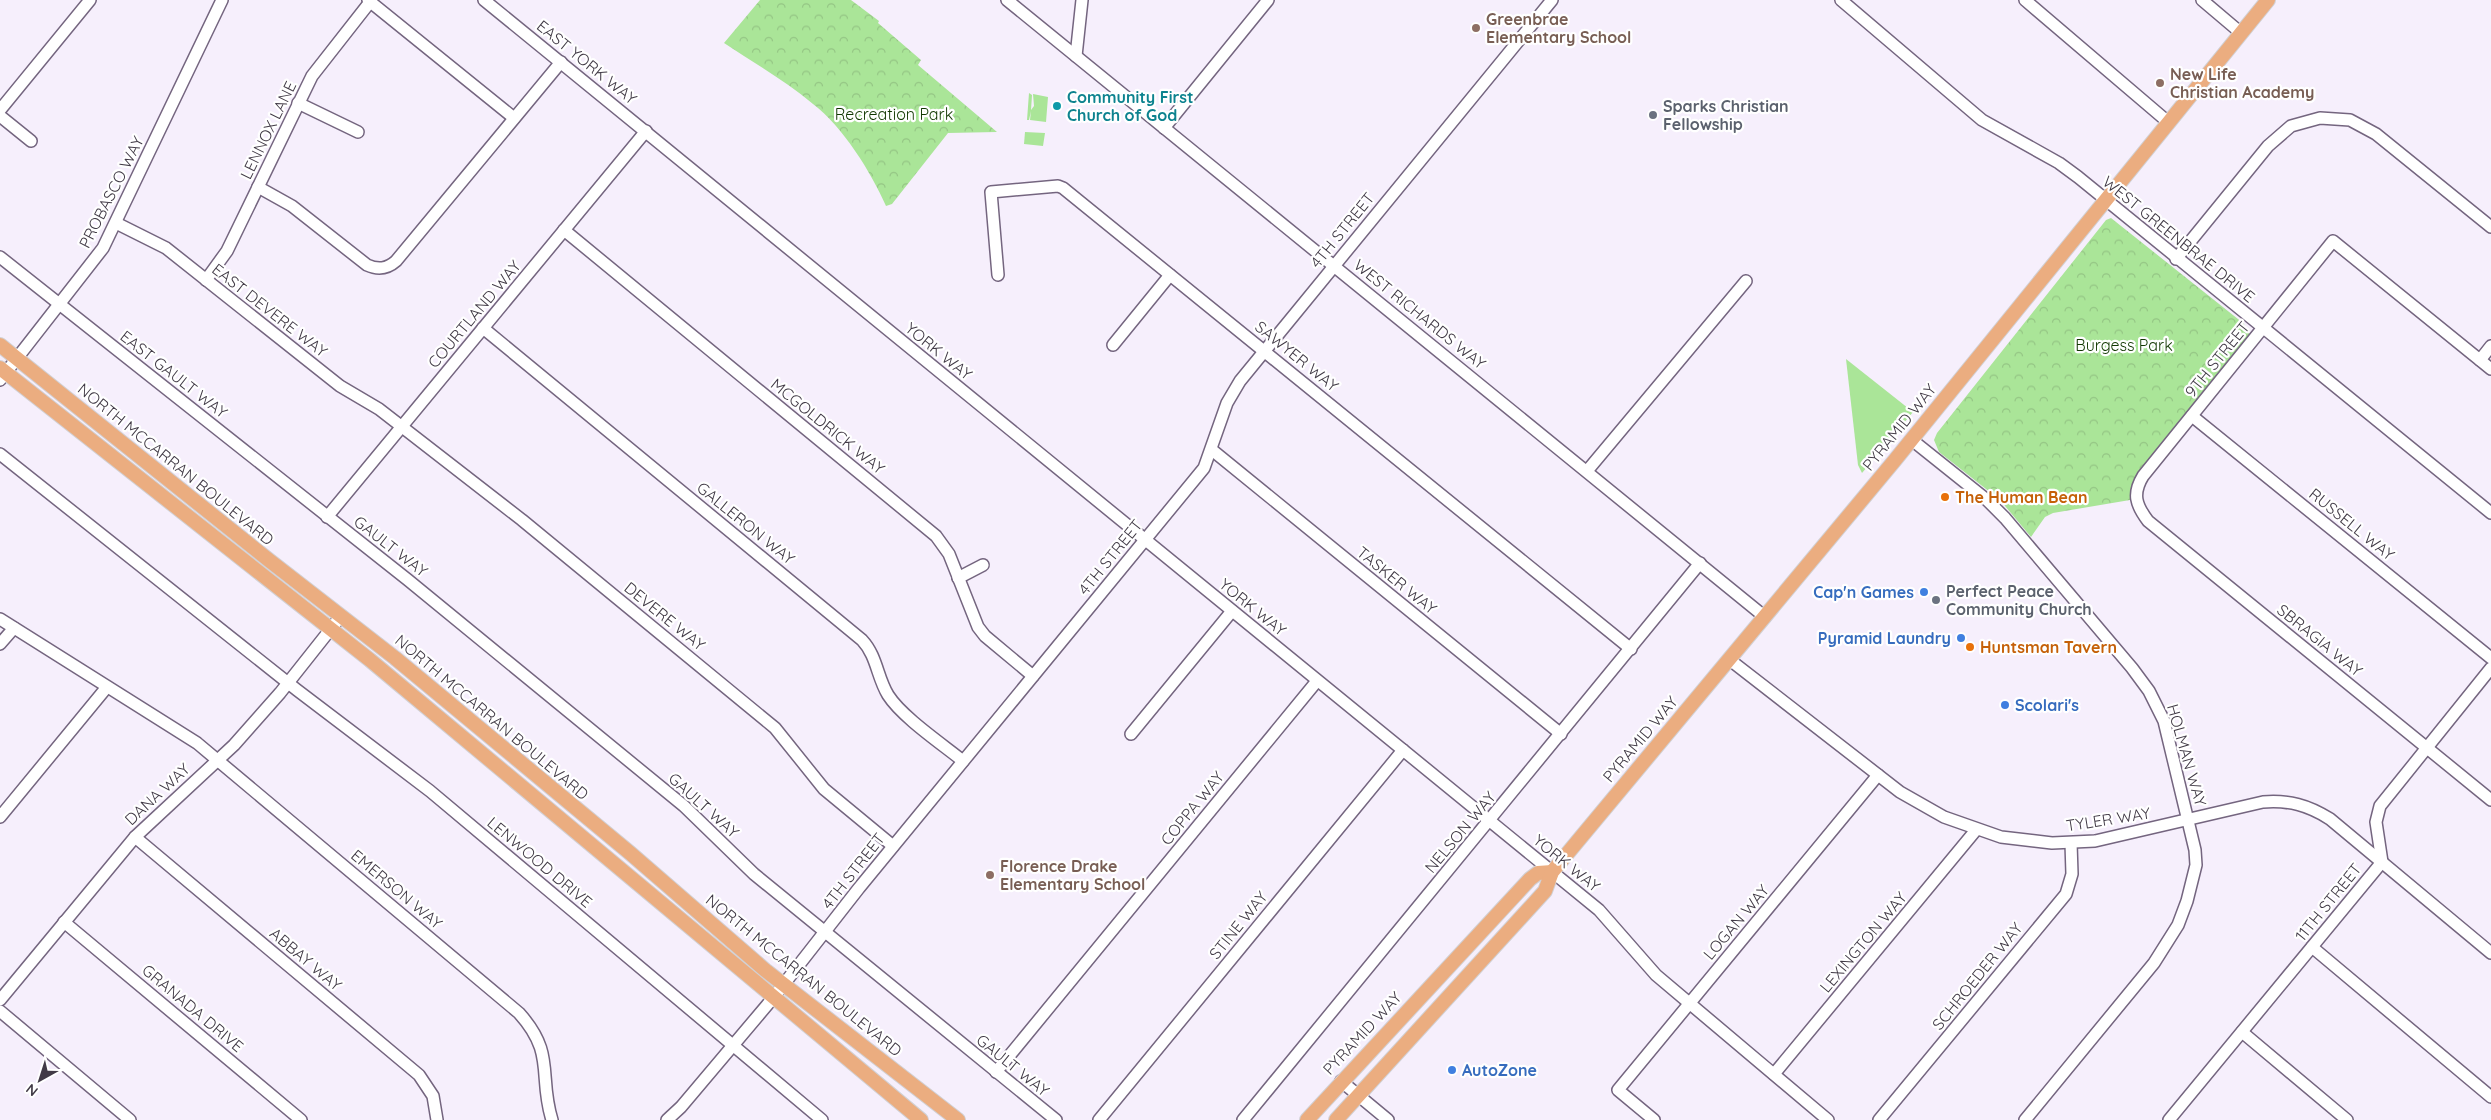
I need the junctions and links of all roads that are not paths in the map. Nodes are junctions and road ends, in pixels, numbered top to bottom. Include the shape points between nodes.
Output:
1 (90, 0) edge
2 (222, 0) edge
3 (484, 0) edge
4 (1007, 0) edge
5 (1082, 0) edge
6 (1268, 0) edge
7 (1552, 0) edge
8 (1841, 0) edge
9 (2025, 0) edge
10 (2202, 0) edge
11 (2268, 0) edge
12 (370, 1) edge
13 (2240, 33) junction
14 (1076, 56) junction
15 (560, 62) junction
16 (298, 104) junction
17 (0, 110) edge
18 (0, 116) edge
19 (514, 118) junction
20 (2168, 122) junction
21 (1164, 128) junction
22 (646, 131) junction
23 (358, 132) dead end
24 (31, 141) dead end
25 (258, 187) junction
26 (2104, 199) junction
27 (116, 223) junction
28 (2491, 227) edge
29 (564, 230) junction
30 (0, 257) edge
31 (2176, 259) junction
32 (1334, 266) junction
33 (1170, 274) junction
34 (998, 275) dead end
35 (206, 280) junction
36 (1746, 280) dead end
37 (60, 304) junction
38 (483, 328) junction
39 (2262, 328) junction
40 (1113, 344) dead end
41 (0, 345) edge
42 (2491, 346) edge
43 (1264, 351) junction
44 (17, 359) junction
45 (2480, 360) junction
46 (2491, 369) edge
47 (2, 373) edge
48 (2192, 416) junction
49 (402, 427) junction
50 (1912, 440) junction
51 (1212, 450) junction
52 (0, 454) edge
53 (1587, 471) junction
54 (2136, 501) joint
55 (2491, 513) edge
56 (327, 517) junction
57 (1145, 540) junction
58 (1700, 563) junction
59 (983, 565) dead end
60 (958, 578) junction
61 (1232, 611) junction
62 (341, 616) junction
63 (1765, 617) junction
64 (0, 619) edge
65 (14, 628) junction
66 (330, 629) junction
67 (0, 644) edge
68 (1631, 649) junction
69 (2491, 658) edge
70 (1730, 660) junction
71 (2491, 668) edge
72 (1033, 676) junction
73 (1317, 681) junction
74 (288, 683) junction
75 (108, 687) junction
76 (1131, 734) dead end
77 (1561, 734) junction
78 (2427, 747) junction
79 (1403, 750) junction
80 (218, 760) junction
81 (963, 761) junction
82 (1878, 775) junction
83 (2491, 800) edge
84 (0, 817) edge
85 (2188, 820) junction
86 (1490, 822) junction
87 (1976, 830) junction
88 (135, 837) junction
89 (2072, 843) junction
90 (893, 846) junction
91 (2382, 862) junction
92 (1552, 872) junction
93 (64, 922) junction
94 (825, 933) junction
95 (2312, 947) junction
96 (2491, 953) edge
97 (784, 984) junction
98 (773, 998) junction
99 (0, 1000) edge
100 (1690, 1004) junction
101 (0, 1011) edge
102 (2242, 1032) junction
103 (733, 1045) junction
104 (996, 1072) junction
105 (1774, 1074) junction
106 (1341, 1081) junction
107 (1358, 1096) junction
108 (2491, 1097) edge
109 (2172, 1119) edge
110 (130, 1120) edge
111 (301, 1120) edge
112 (438, 1120) edge
113 (552, 1120) edge
114 (667, 1120) edge
115 (822, 1120) edge
116 (921, 1120) edge
117 (958, 1120) edge
118 (1056, 1120) edge
119 (1099, 1120) edge
120 (1243, 1120) edge
121 (1307, 1120) edge
122 (1336, 1120) edge
123 (1388, 1120) edge
124 (1654, 1120) edge
125 (1828, 1120) edge
126 (1879, 1120) edge
127 (2025, 1120) edge
128 (2347, 1120) edge

1 - 17 street
2 - 27 street, PROBASCO WAY
3 - 15 street, EAST YORK WAY
4 - 14 street, WEST RICHARDS WAY
5 - 14 street
6 - 21 street
7 - 32 street, 4TH STREET
8 - 26 street, WEST GREENBRAE DRIVE via 1982,120 2059,163
9 - 20 street
10 - 13 street
11 - 13 main road, PYRAMID WAY
12 - 16 street, LENNOX LANE via 317,68
12 - 19 street
13 - 20 main road, PYRAMID WAY
14 - 21 street, WEST RICHARDS WAY
15 - 19 street
15 - 22 street, EAST YORK WAY
16 - 23 street
16 - 25 street, LENNOX LANE
18 - 24 street
19 - 25 street via 388,267 380,269 367,265 292,206
20 - 26 main road, PYRAMID WAY
21 - 32 street, WEST RICHARDS WAY
22 - 29 street, COURTLAND WAY
22 - 57 street, YORK WAY
25 - 35 street, LENNOX LANE via 227,251
26 - 31 street, WEST GREENBRAE DRIVE
26 - 50 main road, PYRAMID WAY
27 - 35 street, EAST DEVERE WAY via 166,248
27 - 37 street, PROBASCO WAY via 103,248
28 - 31 street via 2376,134 2350,120 2320,118 2291,126 2268,146
29 - 38 street, COURTLAND WAY
29 - 60 street, MCGOLDRICK WAY via 936,536 950,554
30 - 37 street, EAST GAULT WAY
31 - 39 street, WEST GREENBRAE DRIVE
32 - 43 street, 4TH STREET
32 - 53 street, WEST RICHARDS WAY
33 - 34 street, SAWYER WAY via 1058,186 991,192
33 - 40 street
33 - 43 street, SAWYER WAY
35 - 49 street, EAST DEVERE WAY via 340,386
36 - 53 street
37 - 44 street, PROBASCO WAY
37 - 56 street, EAST GAULT WAY
38 - 49 street, COURTLAND WAY
38 - 81 street, GALLERON WAY via 862,640 875,657 883,686 897,707
39 - 45 street, 9TH STREET via 2333,240
39 - 48 street, 9TH STREET
39 - 55 street, WEST GREENBRAE DRIVE
41 - 44 main road, NORTH MCCARRAN BOULEVARD
42 - 45 street
43 - 51 street, 4TH STREET via 1230,396
43 - 68 street, SAWYER WAY
44 - 47 street, PROBASCO WAY
44 - 62 main road, NORTH MCCARRAN BOULEVARD
45 - 46 street
47 - 66 main road, NORTH MCCARRAN BOULEVARD
48 - 54 street, 9TH STREET via 2143,476 2137,487
48 - 69 street, RUSSELL WAY
49 - 56 street, COURTLAND WAY
49 - 90 street, DEVERE WAY via 522,520 775,728 824,789
50 - 63 main road, PYRAMID WAY
50 - 85 street, HOLMAN WAY via 2005,518 2142,680 2164,721
51 - 57 street, 4TH STREET via 1204,468
51 - 77 street, TASKER WAY
52 - 74 street, LENWOOD DRIVE
53 - 58 street, WEST RICHARDS WAY
54 - 78 street, SBRAGIA WAY via 2148,522
56 - 94 street, GAULT WAY via 676,800 754,874
57 - 61 street, YORK WAY
57 - 72 street, 4TH STREET
58 - 63 street, WEST RICHARDS WAY
58 - 68 street, NELSON WAY
59 - 60 street
60 - 72 street, MCGOLDRICK WAY via 978,627
61 - 73 street, YORK WAY
61 - 76 street
62 - 66 street, DANA WAY
62 - 97 main road, NORTH MCCARRAN BOULEVARD
63 - 70 main road, PYRAMID WAY
64 - 65 street, EMERSON WAY
65 - 67 street
65 - 75 street, EMERSON WAY
66 - 74 street, DANA WAY
66 - 98 main road, NORTH MCCARRAN BOULEVARD
68 - 77 street, NELSON WAY
70 - 82 street, TYLER WAY
70 - 92 main road, PYRAMID WAY
71 - 78 street, 11TH STREET
72 - 81 street, 4TH STREET
73 - 79 street, YORK WAY
73 - 104 street, COPPA WAY
74 - 80 street, DANA WAY
74 - 103 street, LENWOOD DRIVE via 430,791
75 - 80 street, EMERSON WAY
75 - 84 street
77 - 86 street, NELSON WAY
78 - 83 street, SBRAGIA WAY
78 - 91 street, 11TH STREET via 2380,806 2376,822
79 - 86 street, YORK WAY
79 - 119 street, STINE WAY
80 - 88 street, DANA WAY
80 - 113 street, EMERSON WAY via 519,1013 542,1048 546,1095
81 - 90 street, 4TH STREET
82 - 87 street, TYLER WAY via 1922,806
82 - 100 street, LOGAN WAY
85 - 89 street, TYLER WAY
85 - 91 street, TYLER WAY via 2278,796 2317,811
85 - 127 street, HOLMAN WAY via 2195,850 2194,878 2167,944
86 - 92 street, YORK WAY
86 - 120 street, NELSON WAY
87 - 89 street, TYLER WAY via 2028,841
87 - 105 street, LEXINGTON WAY
88 - 93 street, DANA WAY
88 - 112 street, ABBAY WAY via 414,1071 433,1096
89 - 126 street, SCHROEDER WAY via 2072,874 2066,894
90 - 94 street, 4TH STREET
91 - 95 street, 11TH STREET
91 - 96 street, TYLER WAY
92 - 100 street, YORK WAY via 1599,910 1656,975
92 - 106 main road, PYRAMID WAY via 1538,873 1530,879
92 - 107 main road, PYRAMID WAY via 1545,891
93 - 99 street, DANA WAY
93 - 111 street, GRANADA DRIVE
94 - 97 street, 4TH STREET
94 - 104 street, GAULT WAY
95 - 102 street, 11TH STREET
95 - 108 street
97 - 98 street, 4TH STREET
97 - 117 main road, NORTH MCCARRAN BOULEVARD
98 - 103 street, 4TH STREET
98 - 116 main road, NORTH MCCARRAN BOULEVARD
100 - 105 street, YORK WAY
100 - 124 street, LOGAN WAY via 1618,1090
101 - 110 street
102 - 109 street, 11TH STREET
102 - 128 street
103 - 114 street, 4TH STREET
103 - 115 street, LENWOOD DRIVE
104 - 118 street, GAULT WAY
105 - 125 street, YORK WAY
106 - 107 street
106 - 121 main road, PYRAMID WAY
107 - 122 main road, PYRAMID WAY
107 - 123 street

